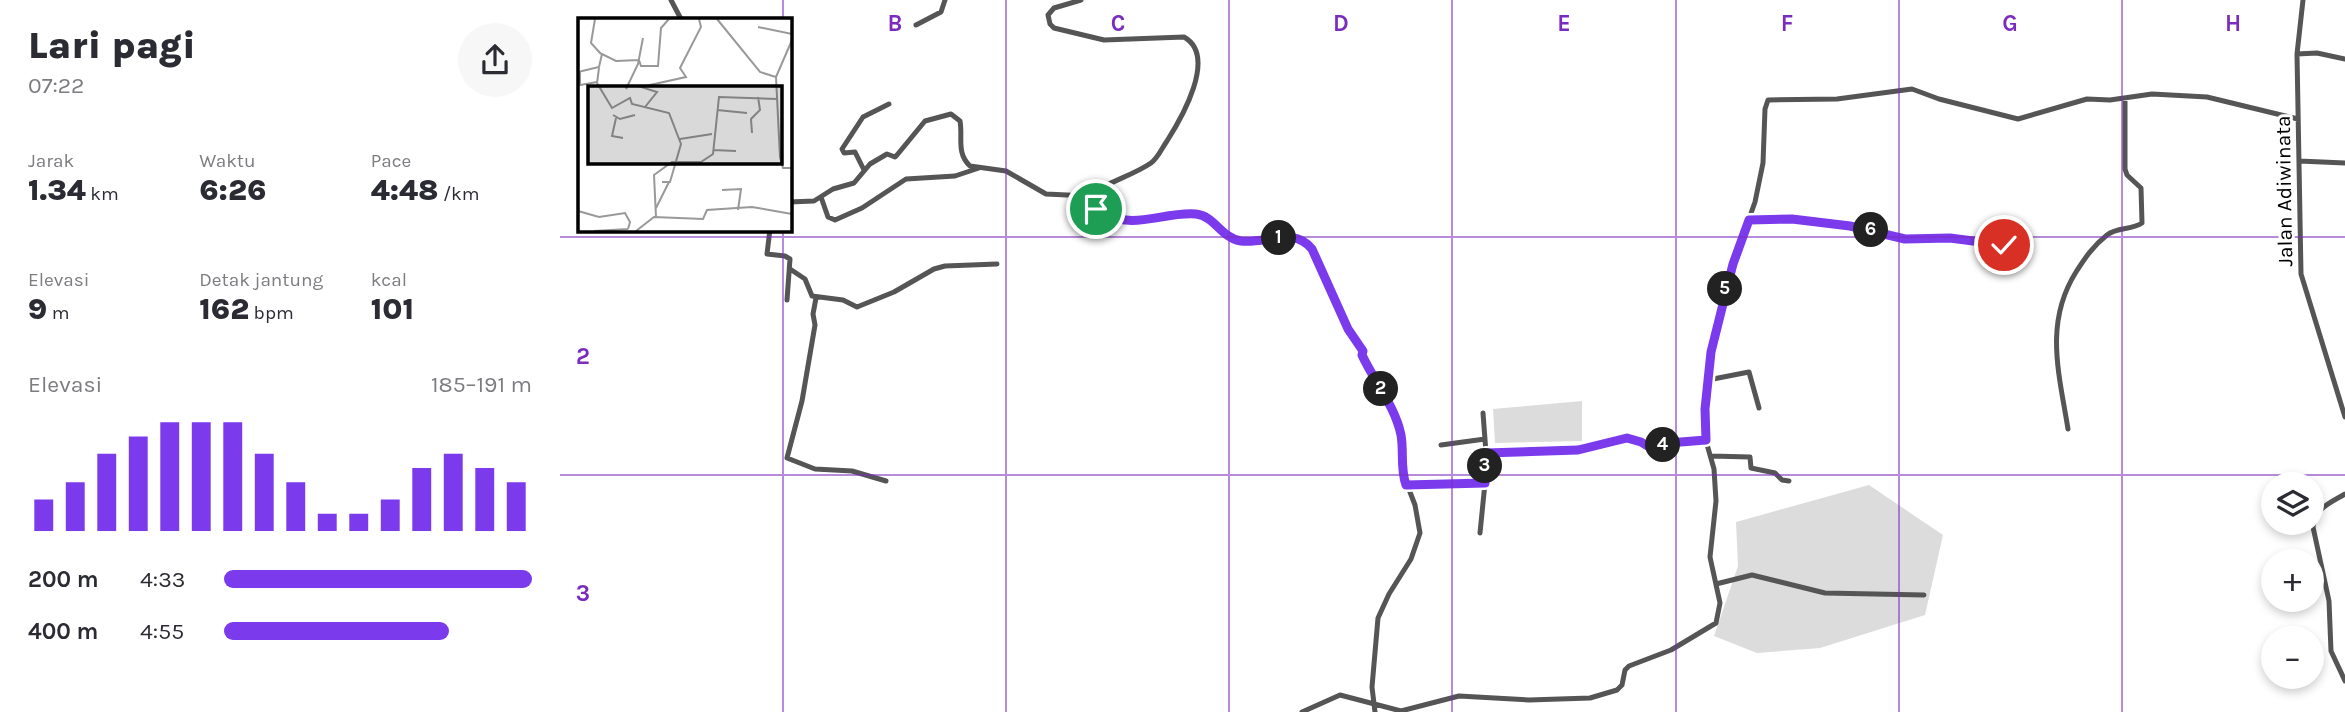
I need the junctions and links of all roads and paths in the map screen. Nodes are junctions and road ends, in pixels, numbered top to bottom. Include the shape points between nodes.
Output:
1 (671, 0) edge
2 (945, 0) edge
3 (1081, 0) edge
4 (2303, 0) edge
5 (680, 18) edge
6 (916, 24) dead end
7 (2297, 54) junction
8 (2345, 59) edge
9 (2125, 99) junction
10 (889, 104) dead end
11 (2298, 119) junction
12 (2299, 161) junction
13 (2345, 163) edge
14 (984, 166) junction
15 (864, 170) junction
16 (1088, 196) junction
17 (821, 197) junction
18 (791, 202) edge
19 (1749, 220) junction
20 (770, 231) edge
21 (2024, 247) dead end
22 (997, 264) dead end
23 (790, 269) junction
24 (817, 298) junction
25 (787, 300) dead end
26 (1708, 380) junction
27 (1759, 408) dead end
28 (1483, 413) dead end
29 (2345, 417) edge
30 (2068, 429) dead end
31 (1485, 439) junction
32 (1706, 440) junction
33 (1441, 445) dead end
34 (1486, 453) junction
35 (1711, 456) junction
36 (886, 481) dead end
37 (1789, 481) dead end
38 (1485, 483) junction
39 (1406, 485) junction
40 (2345, 494) edge
41 (1480, 533) dead end
42 (1716, 584) junction
43 (1924, 595) dead end
44 (2345, 681) edge
45 (1374, 704) junction
46 (1302, 712) edge
47 (1375, 712) edge

1 - 5 street
2 - 6 street via 942,12
3 - 16 street via 1054,8 1048,15 1050,24 1104,40 1184,37 1194,47 1197,74 1181,118 1154,160
4 - 7 street, Jalan Adiwinata
7 - 8 street
7 - 11 street, Jalan Adiwinata
9 - 11 street via 2152,94 2195,96
9 - 19 street via 2087,99 2018,119 1912,89 1837,99 1768,100 1763,163
9 - 30 street via 2125,169 2141,188 2142,223 2111,233 2093,247 2062,299 2056,348
10 - 15 street via 863,117 842,149 855,152
11 - 12 street, Jalan Adiwinata
12 - 13 street
12 - 29 street, Jalan Adiwinata via 2303,284
14 - 15 street via 966,163 960,149 960,121 946,114 925,121 895,157 883,156
14 - 16 street via 1006,171 1046,194
14 - 17 street via 955,176 906,179 835,220 828,217
15 - 17 street via 854,183
16 - 39 street via 1100,212 1124,220 1175,213 1201,215 1233,239 1296,238 1306,242 1393,415 1401,437
17 - 18 street
19 - 21 street via 1792,219 1905,239 1950,238
19 - 26 street via 1723,297
20 - 23 street via 767,254 788,257
22 - 24 street via 934,269 857,307 843,300
23 - 24 street via 805,279
23 - 25 street
24 - 36 street via 802,401 787,458 815,469 852,471
26 - 27 street via 1749,372
26 - 32 street
28 - 31 street
31 - 33 street
31 - 34 street
32 - 34 street via 1668,443 1654,450 1627,438 1578,450
32 - 35 street
34 - 38 street
35 - 37 street via 1750,457 1751,468 1774,472
35 - 42 street via 1716,501 1710,557
38 - 39 street
38 - 41 street
39 - 45 street via 1420,537 1378,618
40 - 44 street via 2319,510 2313,527 2328,592 2332,651
42 - 43 street via 1750,575 1825,593
42 - 45 street via 1720,603 1716,623 1671,650 1629,666 1622,685 1611,693 1564,700 1458,696 1401,711
45 - 46 street via 1340,695
45 - 47 street

